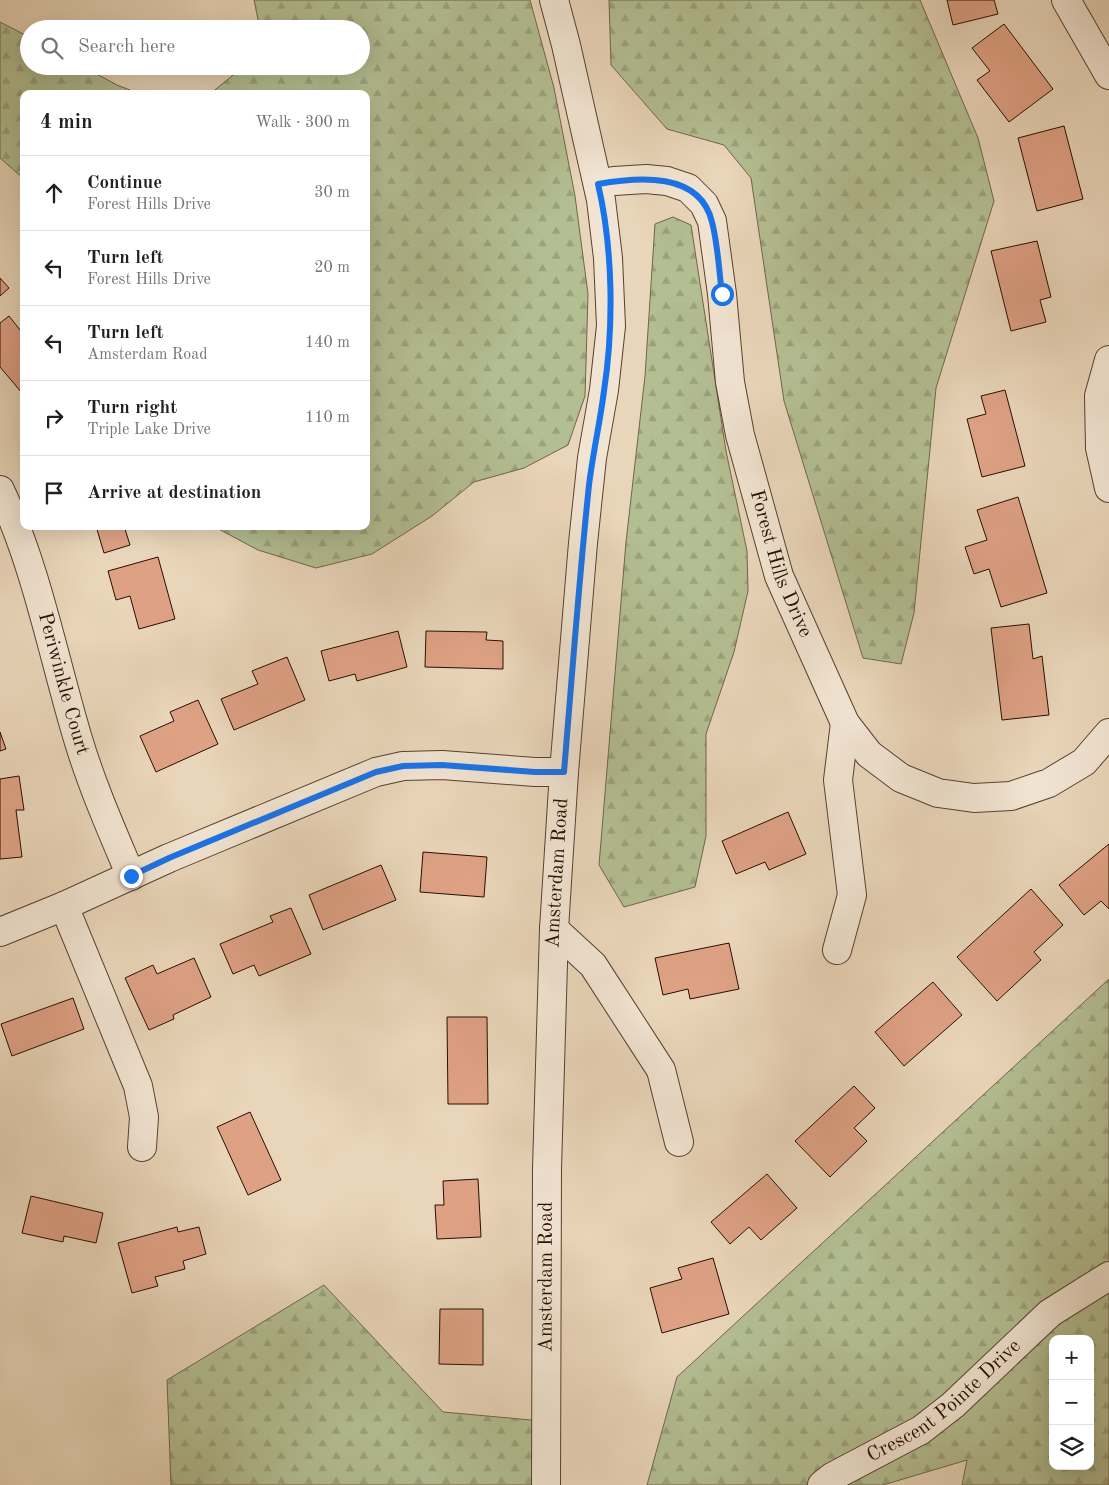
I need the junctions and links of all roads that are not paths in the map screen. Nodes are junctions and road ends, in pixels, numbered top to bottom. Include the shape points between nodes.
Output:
1 (554, 0) edge
2 (1066, 0) edge
3 (1109, 75) edge
4 (598, 184) junction
5 (1109, 360) edge
6 (1109, 488) edge
7 (0, 490) edge
8 (845, 723) junction
9 (1109, 733) edge
10 (564, 772) junction
11 (131, 876) junction
12 (64, 906) junction
13 (554, 928) junction
14 (0, 932) edge
15 (837, 950) dead end
16 (679, 1142) dead end
17 (142, 1147) dead end
18 (1109, 1276) edge
19 (546, 1485) edge
20 (822, 1485) edge

1 - 4 street, Amsterdam Road
2 - 3 street
4 - 8 street, Forest Hills Drive via 668,181 688,188 704,204 712,221 730,382 740,435 779,576
4 - 10 street, Amsterdam Road via 608,258 611,326 583,543
5 - 6 street via 1099,396 1100,448
7 - 11 street, Periwinkle Court via 15,521 25,553 78,740
8 - 9 street, Forest Hills Drive via 869,754 901,778 938,794 974,798 1012,796 1049,784 1084,762
8 - 15 street via 838,780 852,895
10 - 11 street via 442,765 403,766 376,772
10 - 13 street, Amsterdam Road
11 - 12 street
12 - 14 street
12 - 17 street via 138,1086 144,1117
13 - 16 street via 593,965 661,1070
13 - 19 street, Amsterdam Road via 547,1169
18 - 20 street, Crescent Pointe Drive via 1050,1313 953,1406 921,1430

